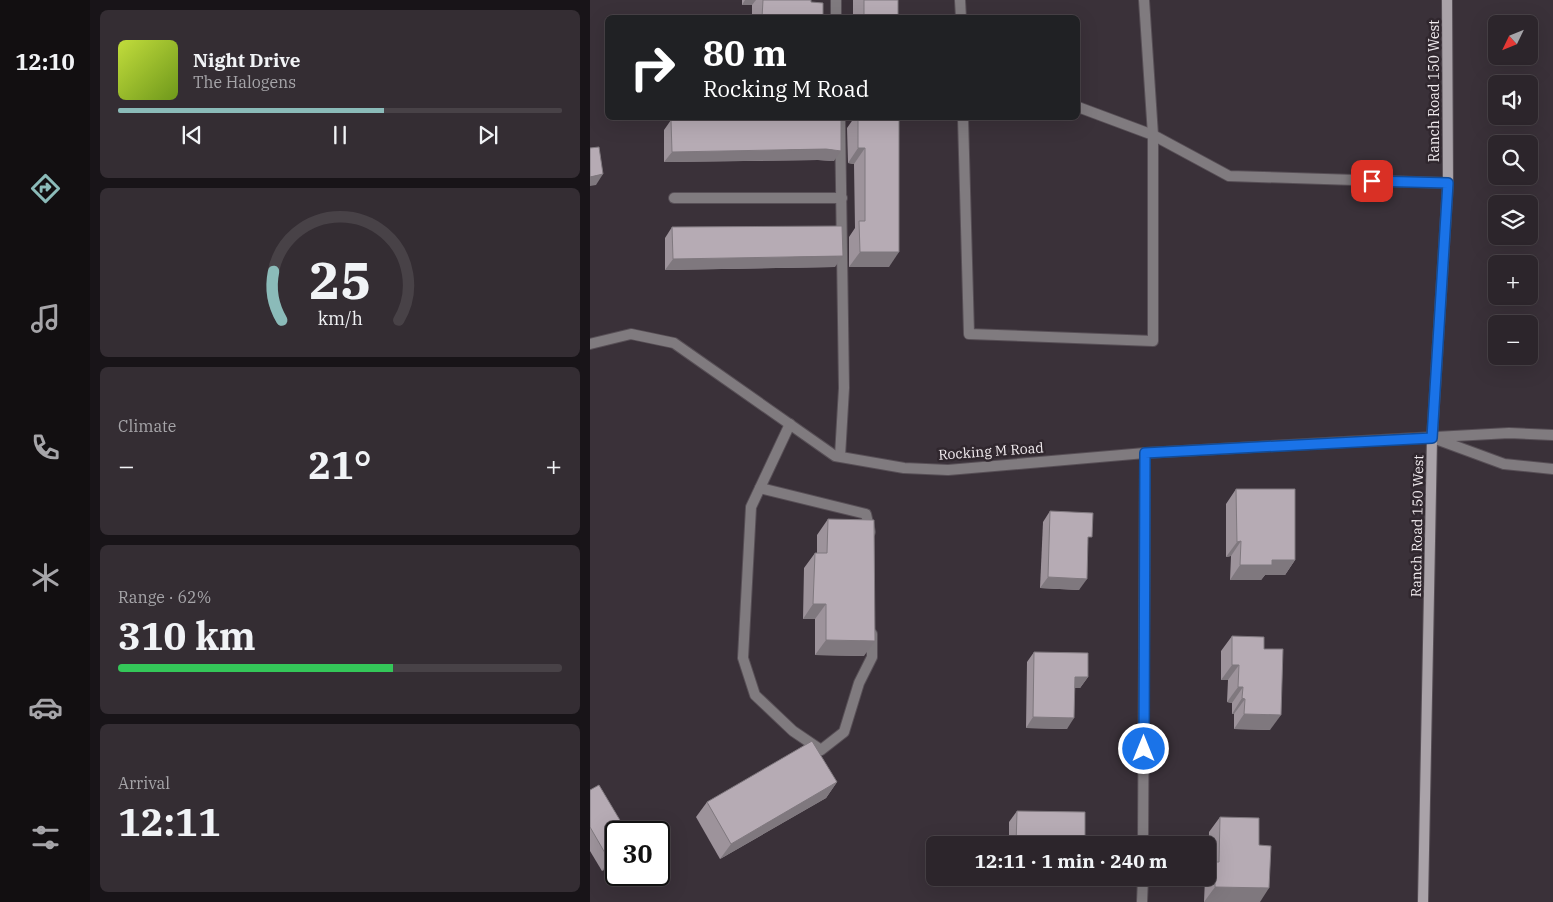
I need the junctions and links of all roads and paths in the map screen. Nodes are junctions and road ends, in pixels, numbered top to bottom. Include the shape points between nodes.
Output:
1 (836, 0) edge
2 (960, 0) edge
3 (1144, 0) edge
4 (1447, 0) edge
5 (836, 15) edge
6 (961, 15) edge
7 (1080, 108) edge
8 (840, 120) edge
9 (963, 120) edge
10 (1153, 135) junction
11 (1448, 183) junction
12 (674, 198) dead end
13 (842, 198) junction
14 (590, 344) edge
15 (790, 424) junction
16 (1553, 435) edge
17 (1432, 438) junction
18 (1145, 453) junction
19 (840, 456) junction
20 (1553, 469) edge
21 (760, 488) junction
22 (872, 543) edge
23 (872, 619) edge
24 (1143, 836) edge
25 (1143, 886) edge
26 (1142, 902) edge
27 (1423, 902) edge

1 - 5 street
2 - 6 street
3 - 10 street
4 - 11 main road, Ranch Road 150 West
7 - 10 street
8 - 13 street
9 - 10 street via 969,334 1153,341
10 - 11 street via 1229,176
11 - 17 main road, Ranch Road 150 West
12 - 13 street
13 - 19 street via 844,388
14 - 15 street, Rocking M Road via 631,334 674,343
15 - 19 street, Rocking M Road via 835,456
15 - 21 street
16 - 17 street, Rocking M Road via 1509,433
17 - 18 street, Rocking M Road
17 - 20 street via 1504,464
17 - 27 main road, Ranch Road 150 West
18 - 19 street, Rocking M Road via 948,470 904,468
18 - 24 street
21 - 22 street via 866,514
21 - 23 street via 751,507 743,658 755,696 793,731 821,750 844,732 859,683 872,657
25 - 26 street

